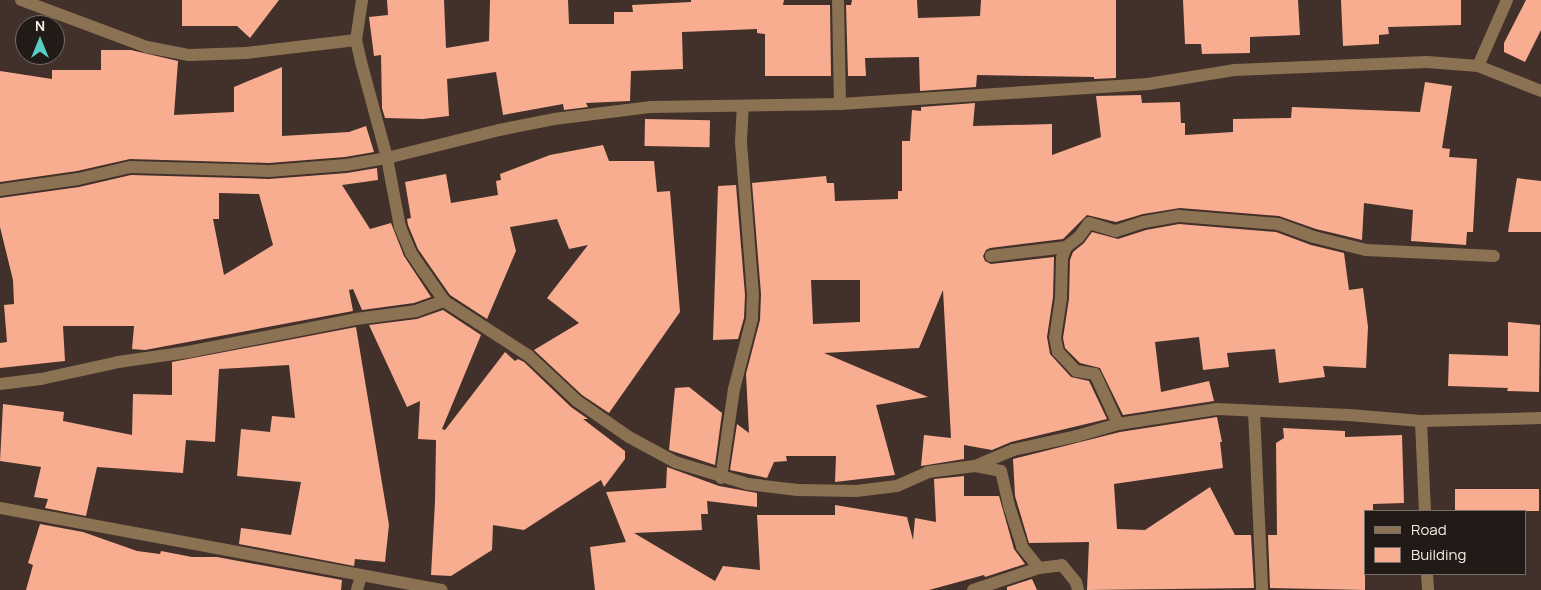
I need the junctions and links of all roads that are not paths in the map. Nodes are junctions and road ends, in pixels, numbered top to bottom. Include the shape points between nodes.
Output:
1 (21, 0) edge
2 (362, 0) edge
3 (838, 0) edge
4 (1507, 0) edge
5 (356, 40) junction
6 (1478, 66) junction
7 (1541, 91) edge
8 (840, 104) junction
9 (743, 107) junction
10 (387, 158) junction
11 (0, 190) edge
12 (1066, 247) junction
13 (990, 256) dead end
14 (1494, 256) dead end
15 (444, 301) junction
16 (0, 384) edge
17 (1254, 411) junction
18 (1541, 418) edge
19 (1421, 421) junction
20 (1118, 424) junction
21 (975, 466) junction
22 (721, 478) junction
23 (0, 508) edge
24 (1425, 510) edge
25 (1039, 568) junction
26 (1427, 575) edge
27 (361, 576) junction
28 (357, 590) edge
29 (441, 590) edge
30 (973, 590) edge
31 (1078, 590) edge
32 (1262, 590) edge
33 (1428, 590) edge

1 - 5 street via 147,47 189,55 246,53
2 - 5 street
3 - 8 street
4 - 6 street
5 - 10 street
6 - 7 street
6 - 8 street via 1427,62 1234,70 1148,84
8 - 9 street
9 - 10 street via 651,107 554,119
9 - 22 street via 741,141 752,319 734,389
10 - 11 street via 269,171 130,167 78,179
10 - 15 street via 400,226 411,253
12 - 13 street
12 - 14 street via 1089,223 1116,231 1179,216 1278,224 1366,250
12 - 20 street via 1062,258 1055,338 1058,352 1076,371 1095,374
15 - 16 street via 416,311 118,362 42,380
15 - 22 street via 529,356 576,401 629,437 675,462
17 - 19 street via 1349,414
17 - 20 street via 1217,409
17 - 32 street
18 - 19 street
19 - 24 street
20 - 21 street via 1013,450
21 - 22 street via 928,472 897,486 856,491 798,490
21 - 25 street via 1000,471 1022,547
23 - 27 street
25 - 30 street
25 - 31 street via 1062,565 1076,582
26 - 33 street
27 - 28 street
27 - 29 street

